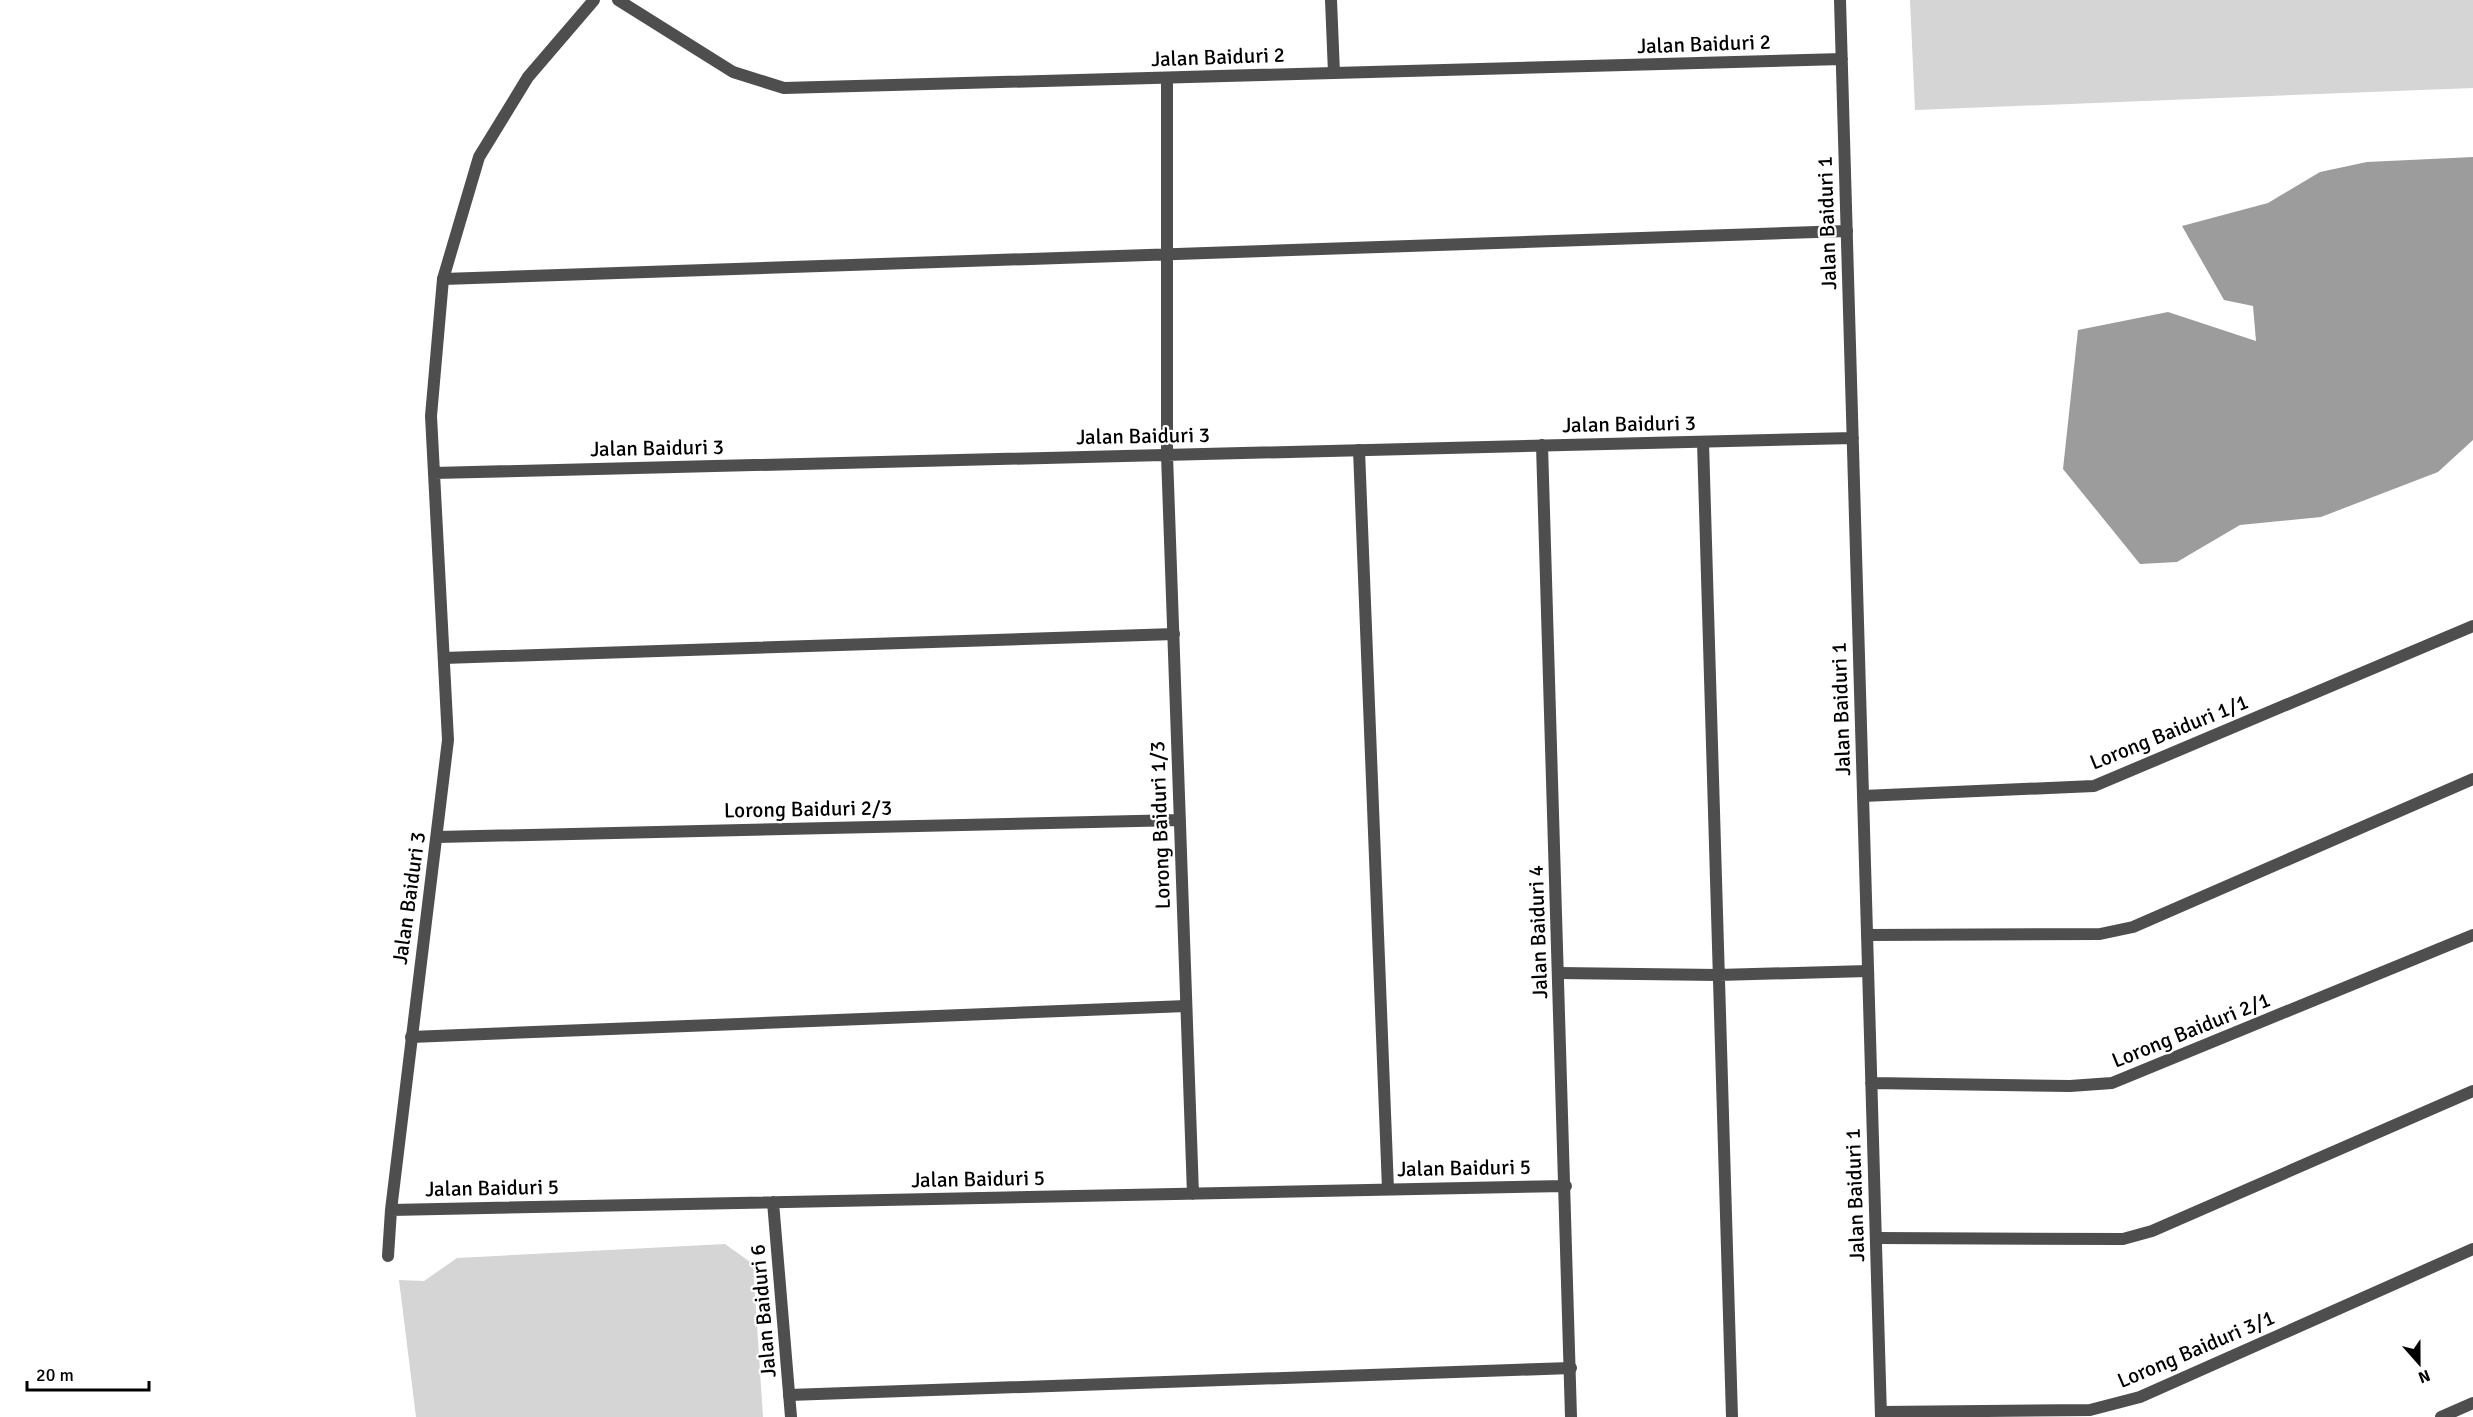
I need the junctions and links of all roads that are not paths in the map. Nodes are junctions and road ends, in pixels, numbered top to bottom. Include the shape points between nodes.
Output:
1 (618, 0) edge
2 (1331, 0) edge
3 (1840, 0) edge
4 (592, 1) edge
5 (1842, 59) junction
6 (1334, 73) junction
7 (1167, 78) junction
8 (1847, 231) junction
9 (1168, 256) junction
10 (443, 279) junction
11 (1853, 438) junction
12 (1703, 442) junction
13 (1542, 445) junction
14 (1359, 450) junction
15 (1167, 455) junction
16 (434, 473) junction
17 (2473, 626) edge
18 (1174, 634) junction
19 (444, 658) junction
20 (2473, 779) edge
21 (1863, 796) junction
22 (1180, 820) junction
23 (438, 837) junction
24 (1867, 935) junction
25 (2473, 935) edge
26 (1868, 971) junction
27 (1559, 973) junction
28 (1718, 975) junction
29 (1186, 1006) junction
30 (411, 1037) junction
31 (1871, 1083) junction
32 (2473, 1091) edge
33 (1566, 1186) junction
34 (1388, 1189) junction
35 (1193, 1194) junction
36 (773, 1202) junction
37 (391, 1210) junction
38 (1876, 1238) junction
39 (2473, 1249) edge
40 (388, 1256) dead end
41 (1571, 1368) junction
42 (789, 1395) junction
43 (2473, 1403) edge
44 (1881, 1414) edge
45 (791, 1417) edge
46 (1571, 1417) edge
47 (1732, 1417) edge
48 (2440, 1417) edge

1 - 7 street, Jalan Baiduri 2 via 733,72 784,88
2 - 6 street
3 - 5 street, Jalan Baiduri 1
4 - 10 street, Jalan Baiduri 3 via 528,77 479,157
5 - 6 street, Jalan Baiduri 2
5 - 8 street, Jalan Baiduri 1
6 - 7 street, Jalan Baiduri 2
7 - 9 street, Lorong Baiduri 1/3
8 - 9 street
8 - 11 street, Jalan Baiduri 1
9 - 10 street
9 - 15 street, Lorong Baiduri 1/3
10 - 16 street, Jalan Baiduri 3 via 431,416
11 - 12 street, Jalan Baiduri 3
11 - 21 street, Jalan Baiduri 1
12 - 13 street, Jalan Baiduri 3
12 - 28 street
13 - 14 street, Jalan Baiduri 3
13 - 27 street, Jalan Baiduri 4
14 - 15 street, Jalan Baiduri 3
14 - 34 street
15 - 16 street, Jalan Baiduri 3
15 - 18 street, Lorong Baiduri 1/3
16 - 19 street, Jalan Baiduri 3
17 - 21 street, Lorong Baiduri 1/1 via 2094,786
18 - 19 street
18 - 22 street, Lorong Baiduri 1/3
19 - 23 street, Jalan Baiduri 3 via 448,740
20 - 24 street via 2133,927 2100,934
21 - 24 street, Jalan Baiduri 1
22 - 23 street, Lorong Baiduri 2/3
22 - 29 street, Lorong Baiduri 1/3
23 - 30 street, Jalan Baiduri 3
24 - 26 street, Jalan Baiduri 1
25 - 31 street, Lorong Baiduri 2/1 via 2112,1083
26 - 28 street
26 - 31 street, Jalan Baiduri 1
27 - 28 street
27 - 33 street, Jalan Baiduri 4
28 - 47 street
29 - 30 street
29 - 35 street, Lorong Baiduri 1/3
30 - 37 street, Jalan Baiduri 3
31 - 38 street, Jalan Baiduri 1
32 - 38 street via 2152,1231 2122,1239
33 - 34 street, Jalan Baiduri 5
33 - 41 street, Jalan Baiduri 4
34 - 35 street, Jalan Baiduri 5
35 - 36 street, Jalan Baiduri 5
36 - 37 street, Jalan Baiduri 5
36 - 42 street, Jalan Baiduri 6
37 - 40 street, Jalan Baiduri 3
38 - 44 street, Jalan Baiduri 1
39 - 44 street, Lorong Baiduri 3/1 via 2140,1397 2090,1410
41 - 42 street
41 - 46 street, Jalan Baiduri 4
42 - 45 street, Jalan Baiduri 6
43 - 48 street

